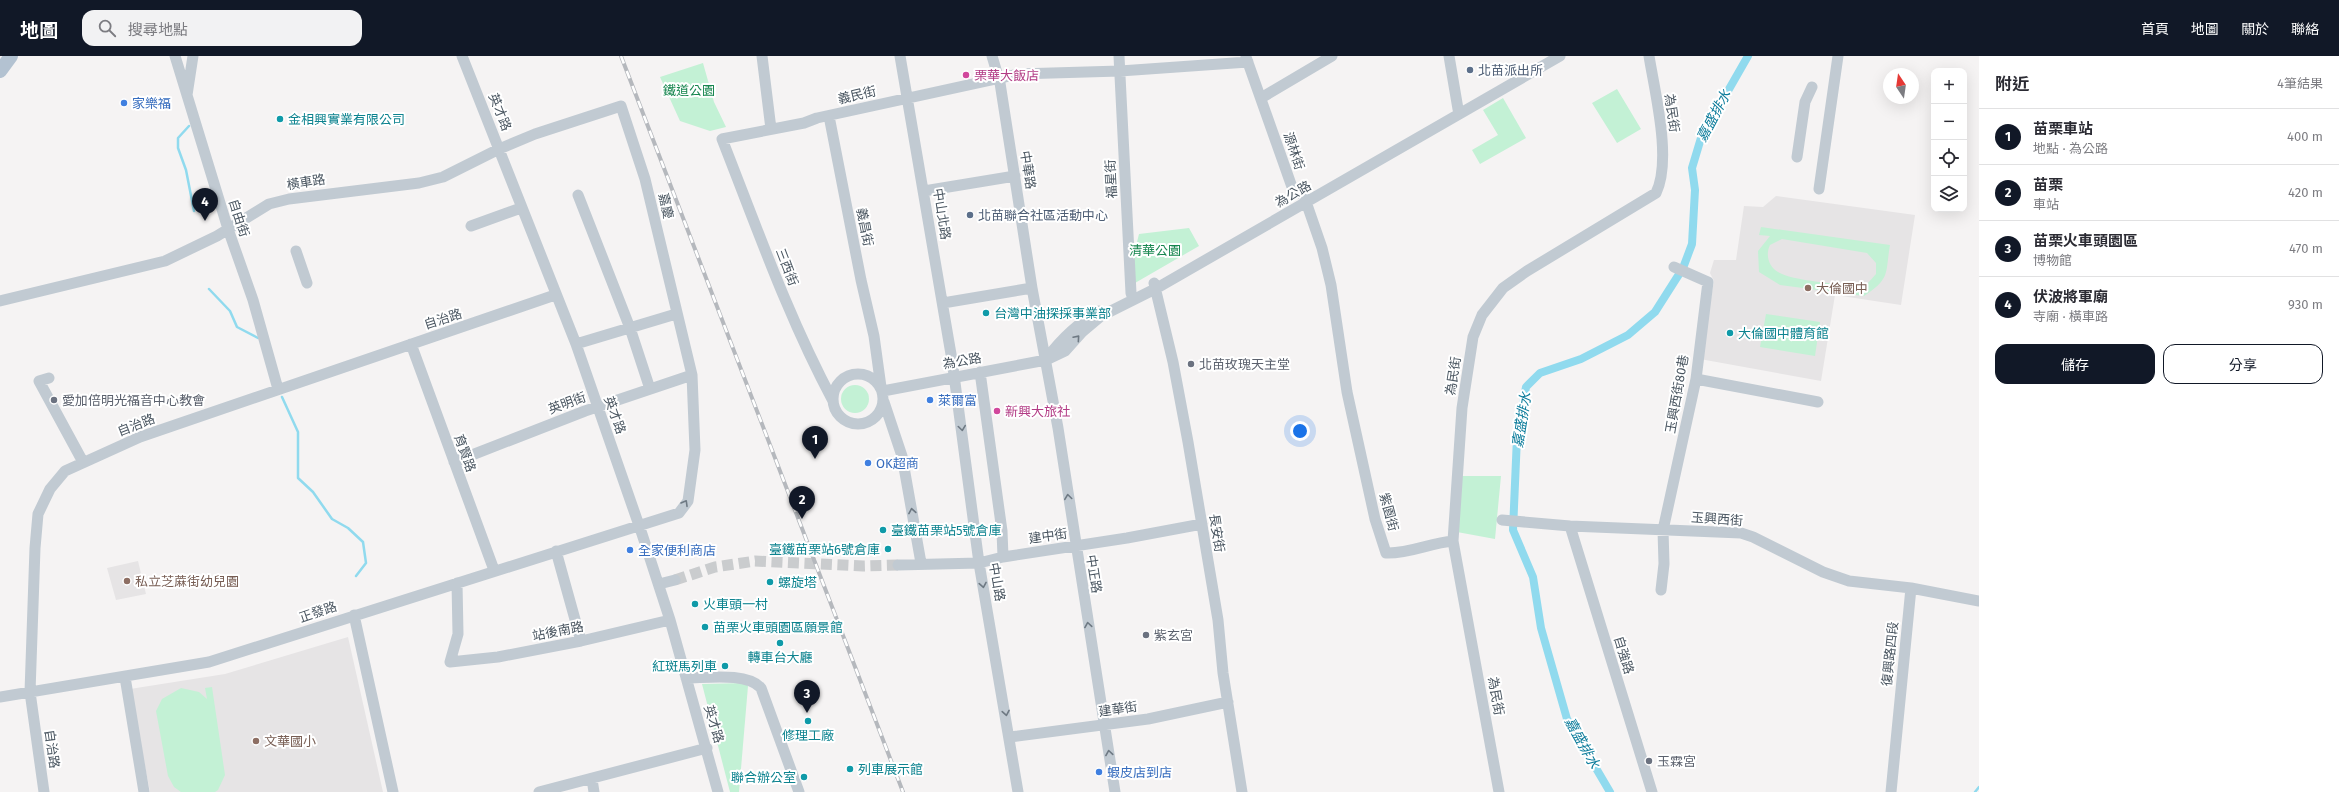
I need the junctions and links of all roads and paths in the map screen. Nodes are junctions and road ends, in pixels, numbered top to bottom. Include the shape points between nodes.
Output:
1 (11, 56) edge
2 (175, 56) edge
3 (193, 56) edge
4 (462, 56) edge
5 (762, 56) edge
6 (900, 56) edge
7 (992, 56) edge
8 (1119, 56) edge
9 (1332, 56) edge
10 (1449, 56) edge
11 (1547, 56) edge
12 (1560, 56) edge
13 (1649, 56) edge
14 (1838, 56) edge
15 (1246, 59) edge
16 (0, 71) edge
17 (1120, 71) junction
18 (998, 78) junction
19 (1503, 86) junction
20 (1812, 87) dead end
21 (907, 97) junction
22 (187, 98) junction
23 (1260, 98) junction
24 (620, 106) joint
25 (1459, 111) junction
26 (829, 116) junction
27 (770, 129) junction
28 (722, 139) joint
29 (499, 149) junction
30 (1797, 157) dead end
31 (1015, 176) junction
32 (1818, 189) dead end
33 (924, 191) junction
34 (578, 195) dead end
35 (1305, 199) junction
36 (521, 208) junction
37 (472, 226) dead end
38 (228, 229) junction
39 (296, 251) dead end
40 (1674, 267) dead end
41 (307, 282) dead end
42 (1156, 285) junction
43 (1032, 288) junction
44 (555, 295) junction
45 (1132, 296) junction
46 (0, 301) edge
47 (942, 303) junction
48 (676, 314) junction
49 (630, 328) junction
50 (411, 344) junction
51 (576, 344) junction
52 (875, 344) junction
53 (1046, 360) junction
54 (980, 372) junction
55 (692, 374) junction
56 (856, 374) junction
57 (955, 376) junction
58 (49, 378) dead end
59 (1696, 379) junction
60 (278, 388) junction
61 (650, 389) junction
62 (883, 393) junction
63 (833, 401) junction
64 (1818, 402) dead end
65 (597, 408) junction
66 (1351, 411) joint
67 (83, 462) junction
68 (454, 462) junction
69 (1502, 520) dead end
70 (639, 524) junction
71 (1202, 524) junction
72 (1570, 526) junction
73 (1664, 530) junction
74 (1453, 541) junction
75 (1075, 546) junction
76 (556, 551) junction
77 (1003, 556) junction
78 (979, 563) junction
79 (921, 564) junction
80 (898, 565) tunnel mouth
81 (494, 570) junction
82 (675, 580) tunnel mouth
83 (457, 583) junction
84 (659, 584) junction
85 (1911, 588) junction
86 (1661, 590) dead end
87 (1979, 601) edge
88 (354, 615) junction
89 (670, 620) junction
90 (582, 641) junction
91 (125, 677) junction
92 (686, 678) junction
93 (30, 692) junction
94 (0, 697) edge
95 (1228, 702) junction
96 (1105, 725) junction
97 (1010, 737) junction
98 (707, 748) junction
99 (592, 779) junction
100 (44, 792) edge
101 (144, 792) edge
102 (393, 792) edge
103 (539, 792) edge
104 (594, 792) edge
105 (718, 792) edge
106 (799, 792) edge
107 (1018, 792) edge
108 (1115, 792) edge
109 (1242, 792) edge
110 (1499, 792) edge
111 (1652, 792) edge
112 (1891, 792) edge

1 - 16 main road
2 - 22 street, 自由街
3 - 22 street
4 - 29 street, 英才路
5 - 27 street
6 - 21 street, 中山北路
7 - 18 street, 中華路
8 - 17 street, 福星街
9 - 23 street
10 - 25 street
11 - 19 street, 為公路
12 - 19 street, 為公路
13 - 74 street, 為民街 via 1664,158 1661,183 1656,193 1646,201 1527,271 1503,288 1482,315 1473,337 1462,408
14 - 32 street
15 - 17 street, 義民街
15 - 23 street, 源林街
17 - 18 street, 義民街 via 1057,71
17 - 45 street, 福星街
18 - 21 street, 義民街
18 - 31 street, 中華路
19 - 25 street, 為公路
20 - 30 street via 1805,102
21 - 26 street, 義民街
21 - 33 street, 中山北路
22 - 38 street, 自由街
23 - 35 street, 源林街 via 1292,187
24 - 29 street, 橫車路 via 535,134
24 - 48 street, 嘉慶 via 645,179
25 - 35 street, 為公路
26 - 27 street, 義民街
26 - 52 street, 義昌街
27 - 28 street, 義民街
28 - 63 street, 三西街 via 782,295 810,359
29 - 36 street, 英才路
29 - 38 street, 橫車路 via 443,177 419,183 289,199 269,204
31 - 33 street
31 - 43 street, 中華路
33 - 47 street, 中山北路
34 - 49 street
35 - 42 street, 為公路
35 - 66 street, 源林街 via 1322,248 1342,321
36 - 37 street
36 - 44 street, 英才路
38 - 46 street, 橫車路 via 165,261
38 - 60 street, 自由街 via 253,300
39 - 41 street
40 - 59 street, 玉興西街80巷 via 1708,282
42 - 45 street, 為公路
42 - 71 street, 長安街 via 1174,362
43 - 47 street
43 - 53 street, 中華路
44 - 50 street, 自治路
44 - 51 street, 英才路
45 - 53 street, 為公路 via 1082,321 1061,340
47 - 57 street, 中山北路
48 - 49 street
48 - 55 street, 嘉慶
49 - 51 street
49 - 61 street
50 - 60 street, 自治路
50 - 68 street, 育賢路
51 - 65 street, 英才路
52 - 56 street via 875,363
52 - 62 street
53 - 54 street, 為公路
75 -> 53 street, 中正路
54 - 57 street, 為公路
54 - 77 street via 1002,531
55 - 61 street, 英明街
70 -> 55 street, 嘉慶 via 679,512 688,501 696,450
56 - 62 street via 871,376
56 - 63 street via 842,380 836,386
57 - 62 street, 為公路
57 -> 78 street, 中山路
58 - 67 street via 39,382
59 - 64 street
59 - 73 street, 玉興西街80巷
60 - 67 street, 自治路 via 140,437
61 - 65 street, 英明街
62 - 63 street via 882,410 874,419 864,424 855,424 840,417
79 -> 62 street via 902,456
65 - 68 street, 英明街
65 - 70 street, 英才路
66 - 74 street, 紫園街 via 1375,519 1386,553 1399,554
67 - 93 street, 自治路 via 65,471 50,489 38,514
68 - 81 street, 育賢路
69 - 72 street, 玉興西街
70 - 76 street, 正發路
70 - 84 street, 英才路
71 - 75 street, 建中街
71 - 95 street, 長安街
72 - 73 street, 玉興西街
72 - 111 street, 自強路
73 - 85 street, 玉興西街 via 1741,533 1849,582
73 - 86 street, 玉興西街80巷
74 - 110 street, 為民街
75 - 77 street, 建中街
96 -> 75 street, 中正路
76 - 81 street, 正發路
76 - 90 street
77 - 78 street, 建中街
78 - 79 street, 建中街
78 -> 97 street, 中山路
79 - 80 street, 建中街
81 - 83 street, 正發路
82 - 84 street
83 - 88 street, 正發路
83 - 90 street, 站後南路 via 458,634 450,662
84 - 89 street, 英才路
85 - 87 street
85 - 112 street, 復興路四段
88 - 91 street, 正發路 via 253,650 209,662
88 - 102 street
89 - 90 street, 站後南路
89 - 92 street, 英才路
91 - 93 street, 正發路
91 - 101 street
92 - 98 street, 英才路
92 - 106 street via 746,679 758,684
93 - 94 street, 正發路
93 - 100 street, 自治路
95 - 96 street, 建華街 via 1148,719
95 - 109 street, 長安街
96 - 97 street, 建華街
108 -> 96 street, 中正路
97 - 107 street, 中山路
98 - 99 street
98 - 105 street, 英才路
99 - 103 street
99 - 104 street

